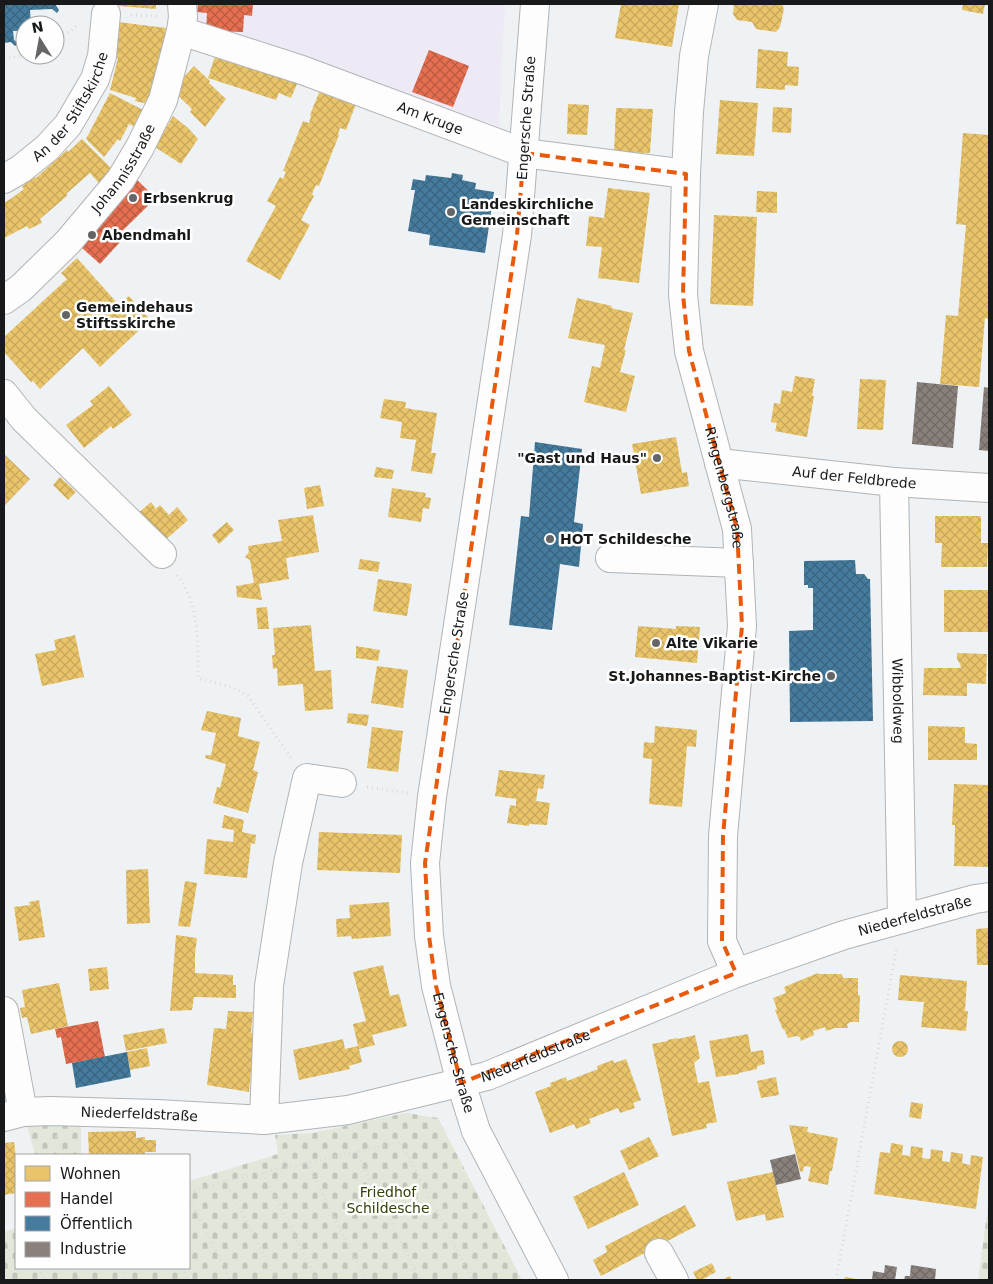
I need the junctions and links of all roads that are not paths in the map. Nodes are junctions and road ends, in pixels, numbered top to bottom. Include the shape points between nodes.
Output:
1 (535, 4) edge
2 (704, 4) edge
3 (106, 14) road end
4 (182, 17) edge
5 (524, 154) junction
6 (686, 174) junction
7 (4, 179) edge
8 (4, 300) edge
9 (4, 394) edge
10 (719, 463) junction
11 (894, 482) junction
12 (989, 488) edge
13 (162, 554) road end
14 (610, 558) dead end
15 (739, 563) junction
16 (342, 784) road end
17 (989, 897) edge
18 (902, 919) junction
19 (736, 973) junction
20 (4, 1011) edge
21 (461, 1083) junction
22 (13, 1114) edge
23 (264, 1120) junction
24 (660, 1253) dead end
25 (554, 1280) edge
26 (674, 1280) edge

1 - 5 street, Engersche Straße
2 - 6 street, Ringenbergstraße via 694,56
3 - 7 street, An der Stiftskirche via 102,56 95,79 68,126 47,148
4 - 5 street, Am Kruge via 302,70
4 - 8 street, Johannisstraße via 163,100 121,179 68,242 21,288
5 - 6 street, Am Kruge
5 - 21 street, Engersche Straße via 517,235 432,797 425,863 429,936 436,986
6 - 10 street, Ringenbergstraße via 683,295 689,351
9 - 13 street via 24,419
10 - 11 street, Auf der Feldbrede
10 - 15 street, Ringenbergstraße via 737,529
11 - 12 street, Auf der Feldbrede
11 - 18 street, Wibboldweg
14 - 15 street
15 - 19 street, Ringenbergstraße via 742,626 723,846 722,941
16 - 23 street via 307,778 288,863 269,986
17 - 18 street, Niederfeldstraße
18 - 19 street, Niederfeldstraße via 844,935
19 - 21 street, Niederfeldstraße via 486,1076
20 - 22 street
21 - 23 street, Niederfeldstraße via 348,1110
21 - 25 street, Engersche Straße via 476,1131
22 - 23 street, Niederfeldstraße via 51,1111
24 - 26 street

